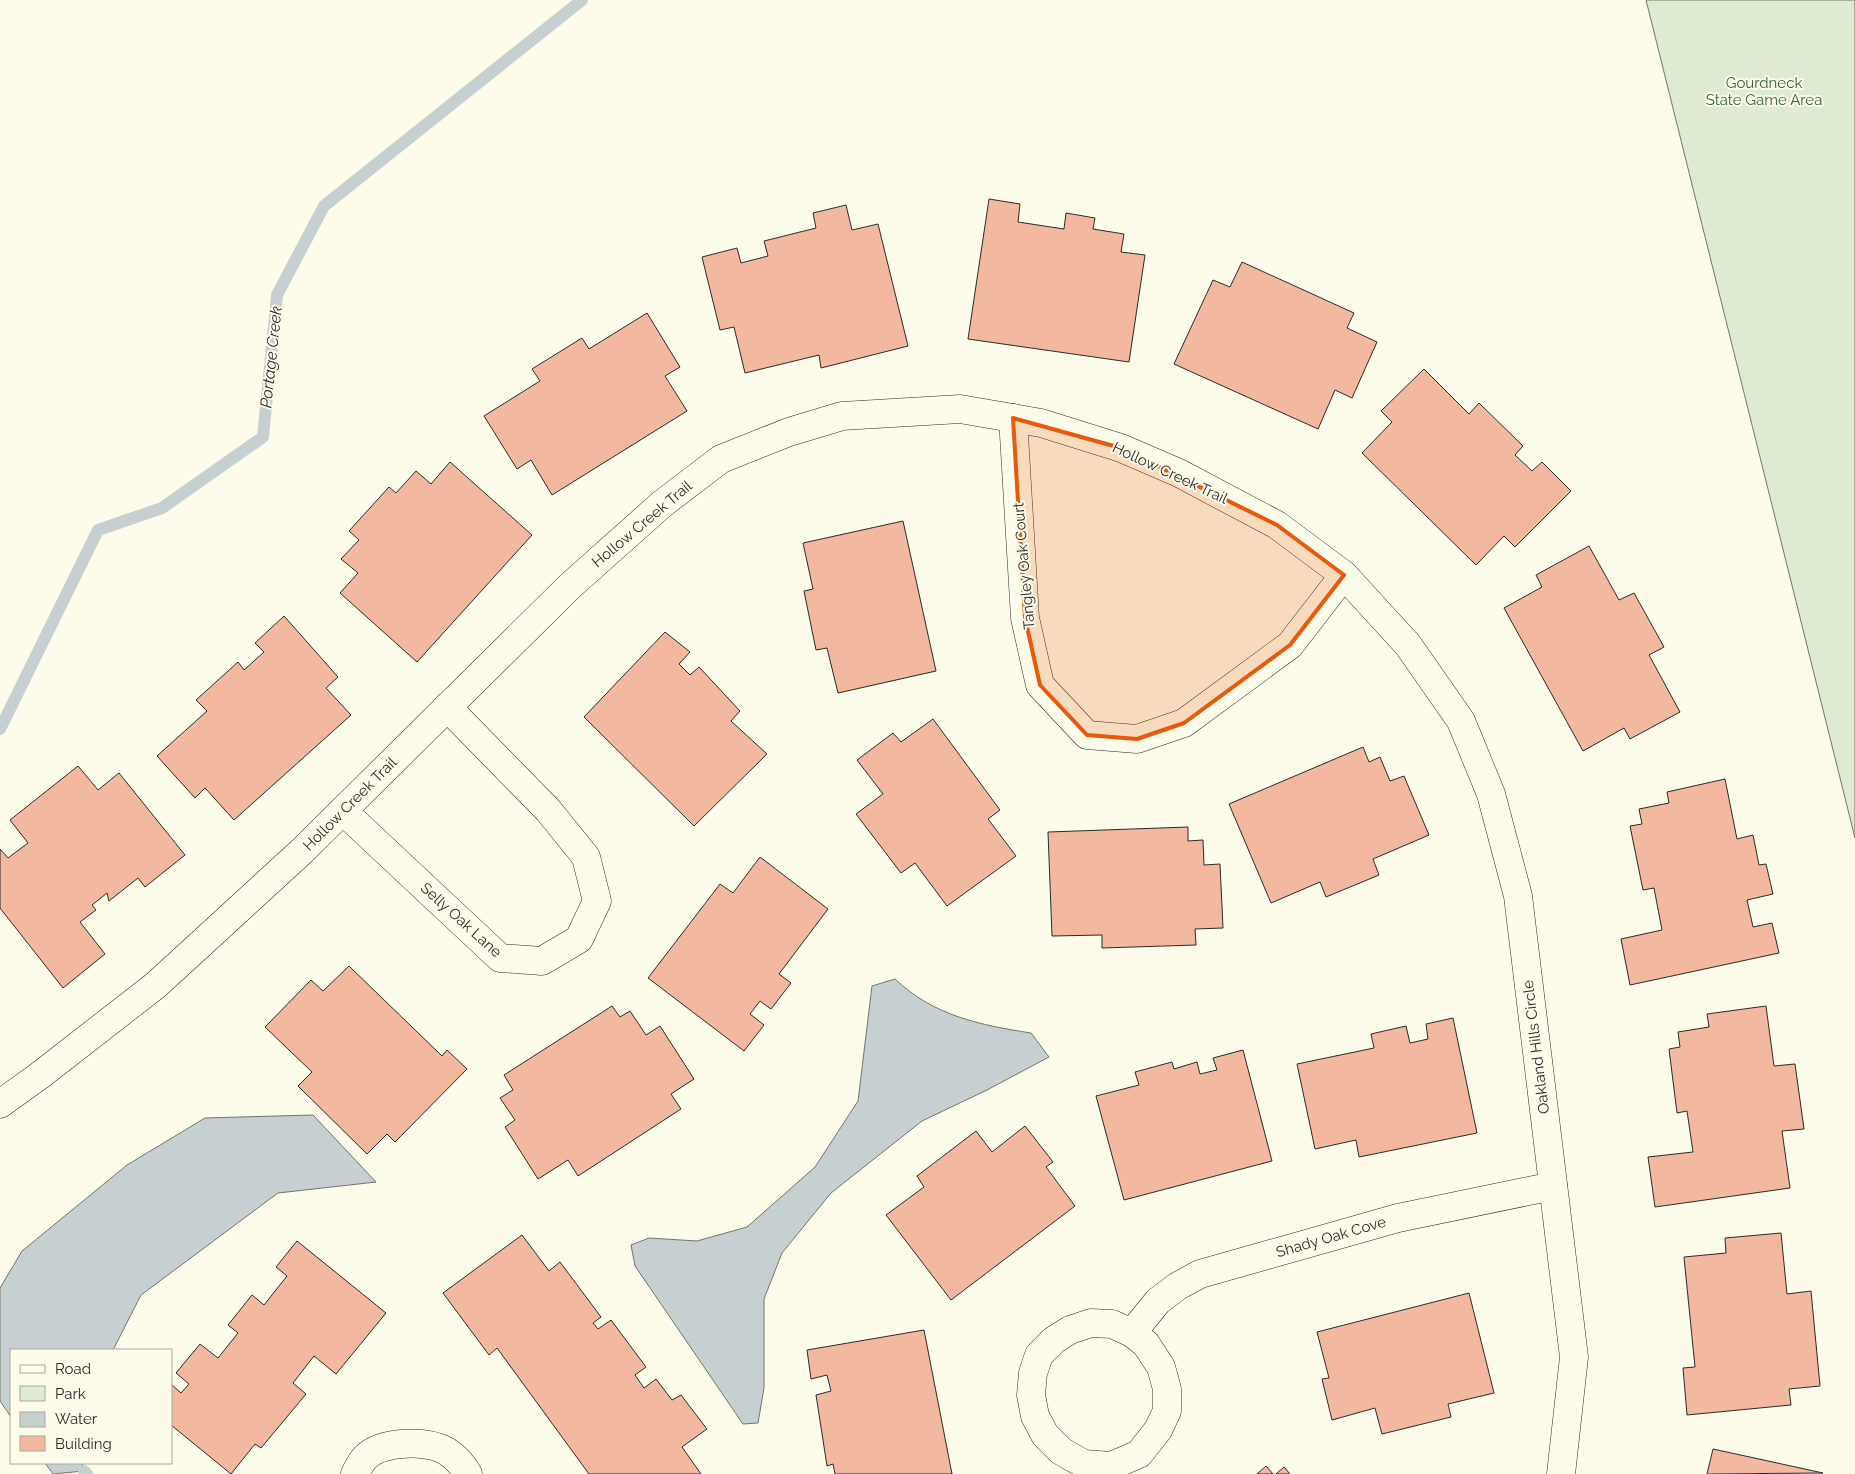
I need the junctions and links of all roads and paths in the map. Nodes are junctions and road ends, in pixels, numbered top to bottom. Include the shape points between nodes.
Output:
1 (1013, 418) junction
2 (1344, 575) junction
3 (1408, 645) joint
4 (447, 707) junction
5 (343, 810) junction
6 (0, 1104) edge
7 (1553, 1186) junction
8 (1132, 1333) junction
9 (355, 1474) edge
10 (468, 1474) edge
11 (1561, 1474) edge

1 - 2 street, Hollow Creek Trail via 1121,448 1179,474 1277,525
1 - 2 street, Tangley Oak Court via 1025,618 1040,686 1087,735 1138,739 1184,723 1290,645
1 - 4 street, Hollow Creek Trail via 960,408 842,416 789,432 721,459 662,504 570,586
2 - 3 street, Hollow Creek Trail
3 - 7 street, Oakland Hills Circle via 1461,722 1491,794 1518,896
4 - 5 street, Hollow Creek Trail
4 - 5 street, Selly Oak Lane via 548,810 586,857 597,901 578,939 542,961 500,958
5 - 6 street, Hollow Creek Trail via 302,852 156,985
7 - 8 street, Shady Oak Cove via 1398,1218 1200,1274 1158,1301
7 - 11 street, Oakland Hills Circle via 1574,1357
8 - 8 street via 1112,1324 1090,1323 1054,1340 1039,1355 1031,1395 1035,1416 1045,1436 1061,1451 1084,1464 1111,1466 1139,1454 1158,1430 1167,1411 1167,1388 1161,1366 1146,1344
9 - 10 street via 363,1460 380,1449 421,1444 441,1449 461,1462

